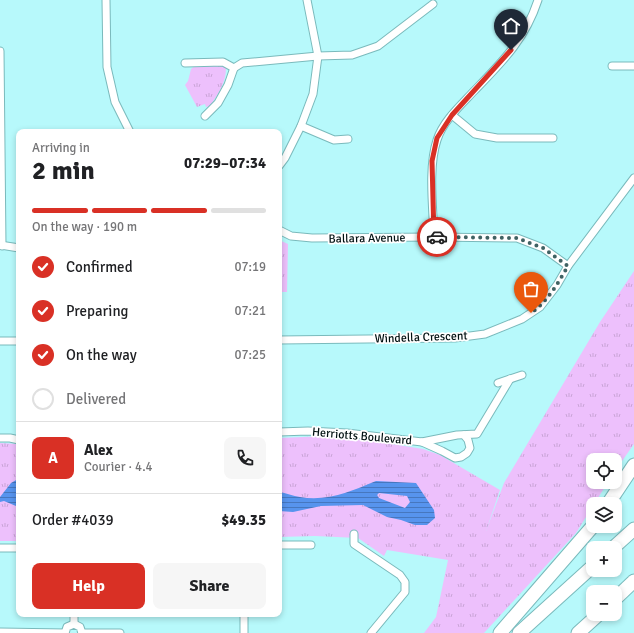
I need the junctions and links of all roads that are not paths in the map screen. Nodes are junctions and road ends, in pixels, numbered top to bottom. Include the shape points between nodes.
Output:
1 (106, 0) edge
2 (307, 0) edge
3 (538, 0) edge
4 (433, 4) dead end
5 (0, 51) edge
6 (318, 56) junction
7 (186, 63) dead end
8 (612, 66) dead end
9 (634, 66) edge
10 (234, 68) junction
11 (452, 115) junction
12 (205, 116) dead end
13 (301, 126) junction
14 (128, 129) edge
15 (553, 138) dead end
16 (348, 139) dead end
17 (282, 162) edge
18 (634, 178) edge
19 (282, 232) edge
20 (434, 237) junction
21 (1, 245) edge
22 (16, 248) edge
23 (568, 266) junction
24 (282, 340) edge
25 (0, 341) edge
26 (16, 341) edge
27 (522, 375) dead end
28 (510, 379) junction
29 (498, 382) dead end
30 (282, 432) edge
31 (477, 434) junction
32 (464, 435) junction
33 (0, 438) edge
34 (16, 439) edge
35 (422, 442) junction
36 (470, 448) junction
37 (634, 465) edge
38 (613, 497) edge
39 (634, 529) edge
40 (588, 533) edge
41 (354, 534) dead end
42 (621, 541) edge
43 (311, 545) dead end
44 (282, 546) edge
45 (0, 548) edge
46 (16, 548) edge
47 (586, 572) edge
48 (634, 581) edge
49 (622, 592) edge
50 (74, 617) edge
51 (244, 617) edge
52 (591, 621) edge
53 (74, 624) junction
54 (0, 632) edge
55 (65, 633) edge
56 (82, 633) edge
57 (120, 633) edge
58 (244, 633) edge
59 (371, 633) edge
60 (500, 633) edge
61 (519, 633) edge
62 (578, 633) edge

1 - 14 street via 107,67 115,102
2 - 6 street
3 - 11 street via 518,42
4 - 6 street via 378,46 352,55
5 - 21 street
6 - 10 street via 242,63
6 - 13 street via 313,94
7 - 10 street via 223,62
8 - 9 street
10 - 12 street via 218,103
11 - 15 street via 476,134 497,138
11 - 20 street via 437,138 432,161
13 - 16 street via 334,140
13 - 17 street
18 - 23 street, Windella Crescent
19 - 20 street, Ballara Avenue via 291,236 312,238
20 - 23 street, Ballara Avenue via 517,238 543,248
21 - 22 street
23 - 24 street, Windella Crescent via 540,307 522,319 485,334 455,338
25 - 26 street
27 - 28 street
28 - 29 street
28 - 31 street
30 - 35 street, Herriotts Boulevard via 348,432
31 - 32 street, Herriotts Boulevard
31 - 36 street
32 - 35 street, Herriotts Boulevard
32 - 36 street
33 - 34 street
35 - 36 street, Herriotts Boulevard via 455,458 461,457
37 - 38 highway
39 - 42 highway
40 - 60 highway
41 - 59 street via 354,544 400,575 405,582 405,592
43 - 44 street
45 - 46 street
47 - 61 highway
48 - 49 highway
50 - 53 street
51 - 58 street
52 - 62 highway
53 - 55 street via 67,627
53 - 56 street via 80,627
54 - 55 street
56 - 57 street

